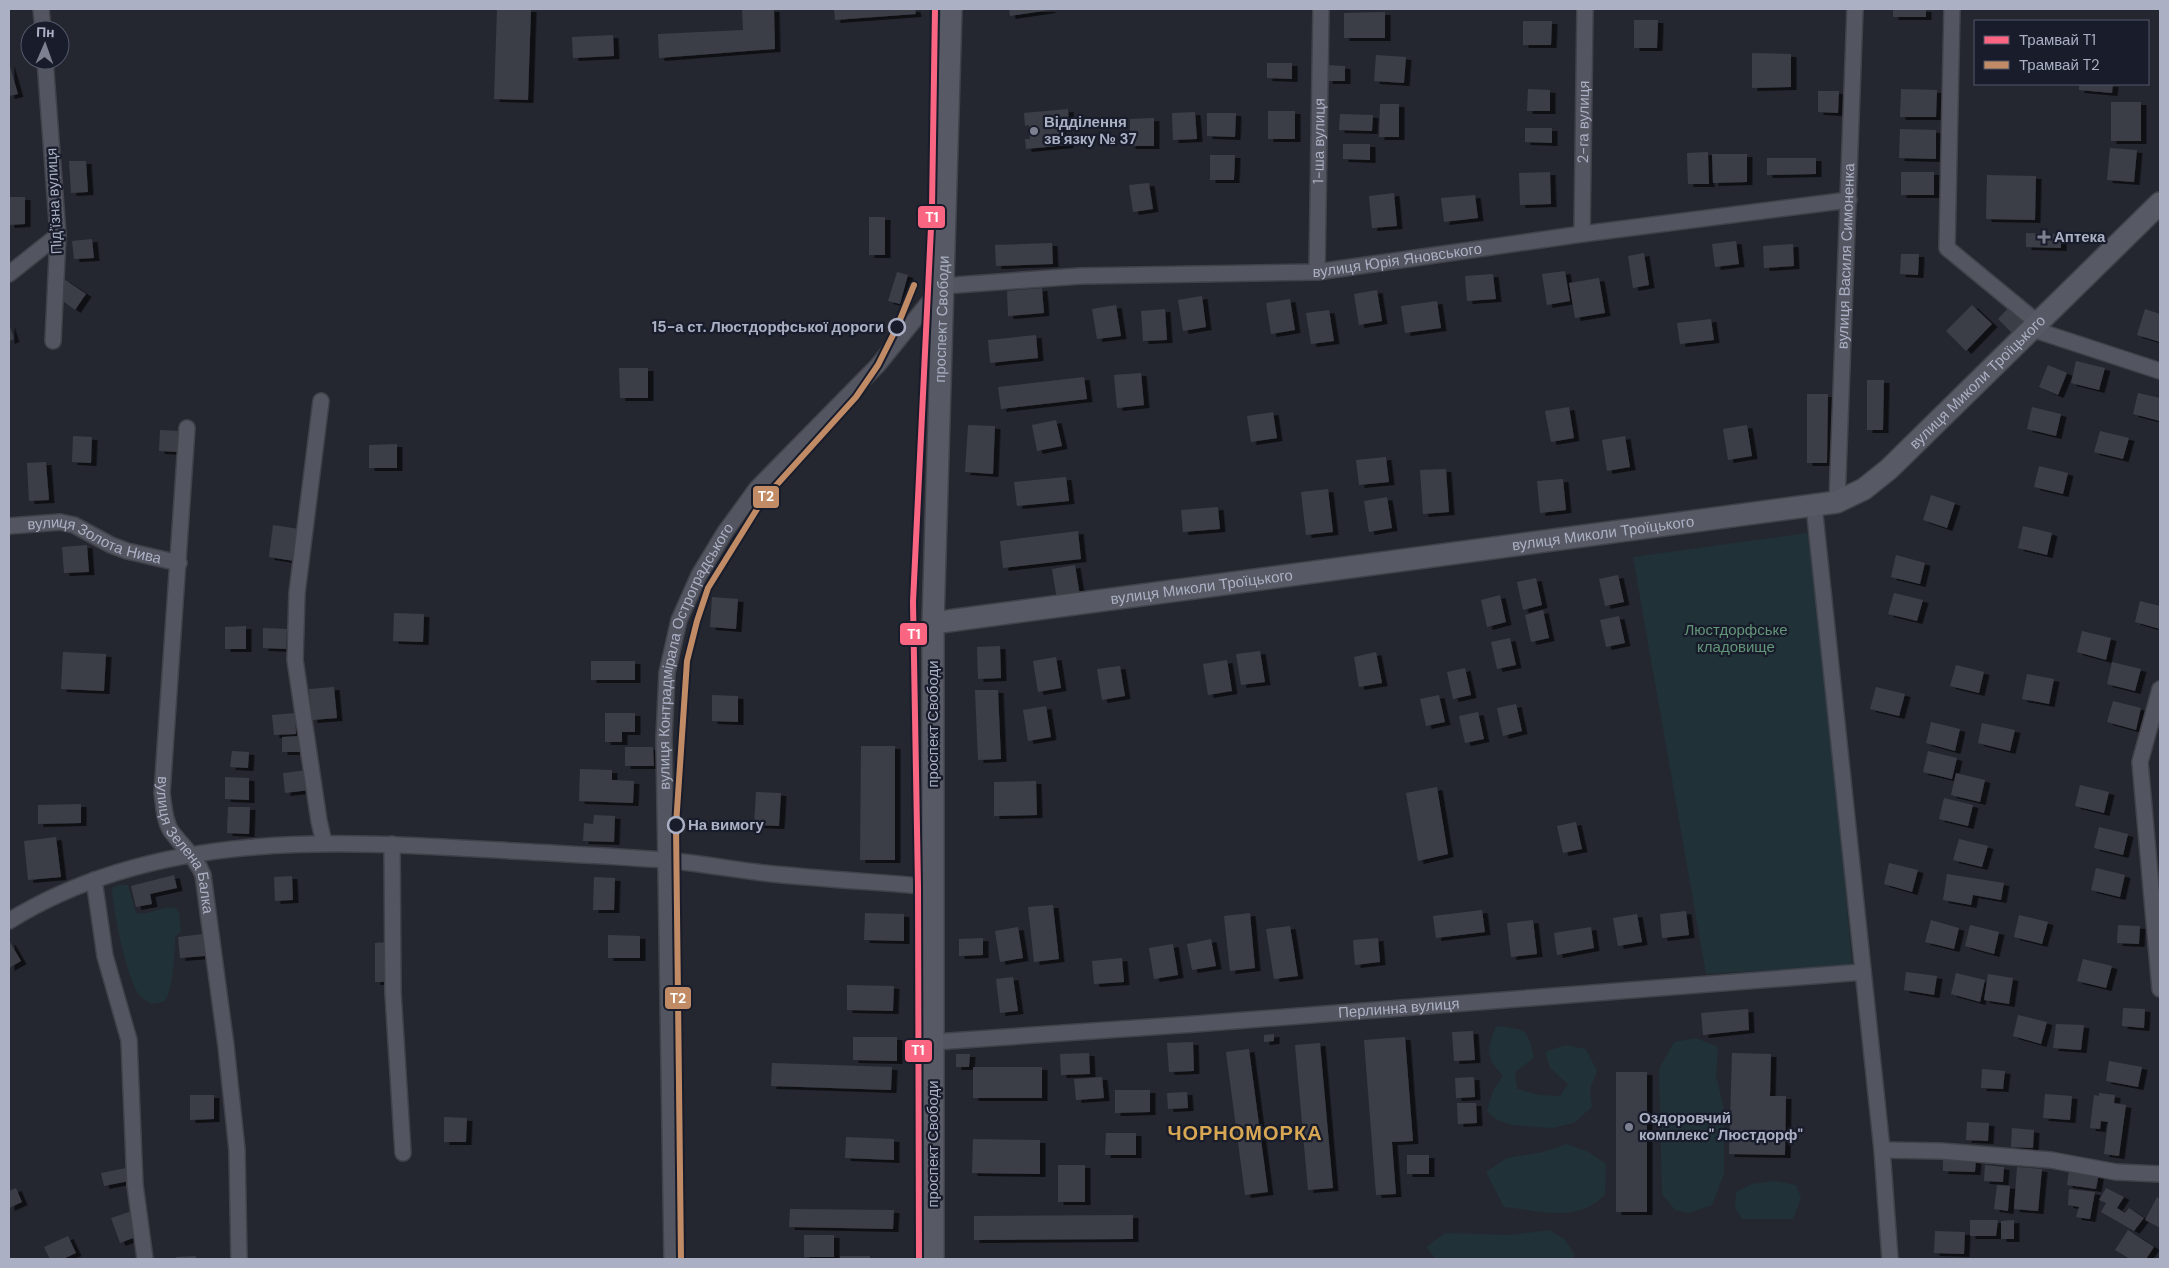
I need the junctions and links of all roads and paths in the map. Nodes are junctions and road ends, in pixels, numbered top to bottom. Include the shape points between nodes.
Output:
1 (950, 9) edge
2 (1321, 9) edge
3 (1584, 9) edge
4 (1855, 9) edge
5 (1952, 9) edge
6 (46, 70) edge
7 (1849, 200) junction
8 (2160, 203) edge
9 (58, 234) junction
10 (1582, 234) junction
11 (1317, 272) junction
12 (9, 274) edge
13 (942, 286) junction
14 (2035, 326) junction
15 (53, 342) dead end
16 (2160, 371) edge
17 (321, 400) dead end
18 (187, 428) dead end
19 (1836, 502) junction
20 (1814, 506) junction
21 (9, 526) edge
22 (179, 563) junction
23 (933, 623) junction
24 (2160, 689) edge
25 (324, 842) junction
26 (392, 844) junction
27 (192, 854) junction
28 (664, 860) junction
29 (94, 880) junction
30 (933, 887) junction
31 (9, 921) edge
32 (1863, 972) junction
33 (2160, 990) edge
34 (934, 1042) junction
35 (1882, 1150) junction
36 (403, 1153) dead end
37 (2160, 1174) edge
38 (145, 1259) edge
39 (239, 1259) edge
40 (672, 1259) edge
41 (933, 1259) edge
42 (1890, 1259) edge

1 - 13 street, проспект Свободи
2 - 11 street, 1-ша вулиця
3 - 10 street, 2-га вулиця
4 - 7 street, вулиця Василя Симоненка
5 - 14 street via 1947,248
6 - 9 street, Підʼїзна вулиця
7 - 10 street, вулиця Юрія Яновського
7 - 19 street, вулиця Василя Симоненка
8 - 14 street, вулиця Миколи Троїцького
9 - 12 street
9 - 15 street, Підʼїзна вулиця
10 - 11 street, вулиця Юрія Яновського
11 - 13 street, вулиця Юрія Яновського via 1080,276
13 - 23 street, проспект Свободи
13 - 28 street, вулиця Контрадмірала Остроградського via 878,364 757,488 699,575 679,620 667,673
14 - 16 street
14 - 19 street, вулиця Миколи Троїцького via 1889,469 1864,488
17 - 25 street via 297,594 295,660
18 - 22 street, вулиця Зелена Балка
19 - 20 street, вулиця Миколи Троїцького
20 - 23 street, вулиця Миколи Троїцького
20 - 32 street
21 - 22 street, вулиця Золота Нива via 60,522 74,525 110,545
22 - 27 street, вулиця Зелена Балка via 162,793 165,816 171,830
23 - 30 street, проспект Свободи
24 - 33 street via 2140,762
25 - 26 street
25 - 27 street
26 - 28 street
26 - 36 street via 393,993
27 - 29 street
27 - 39 street, вулиця Зелена Балка via 203,875 226,1046 236,1150
28 - 30 street via 762,873
28 - 40 street, вулиця Контрадмірала Остроградського
29 - 31 street via 72,887
29 - 38 street via 104,956 129,1040 136,1185
30 - 34 street, проспект Свободи
32 - 34 street, Перлинна вулиця
32 - 35 street
34 - 41 street, проспект Свободи
35 - 37 street via 2051,1160 2116,1172
35 - 42 street

